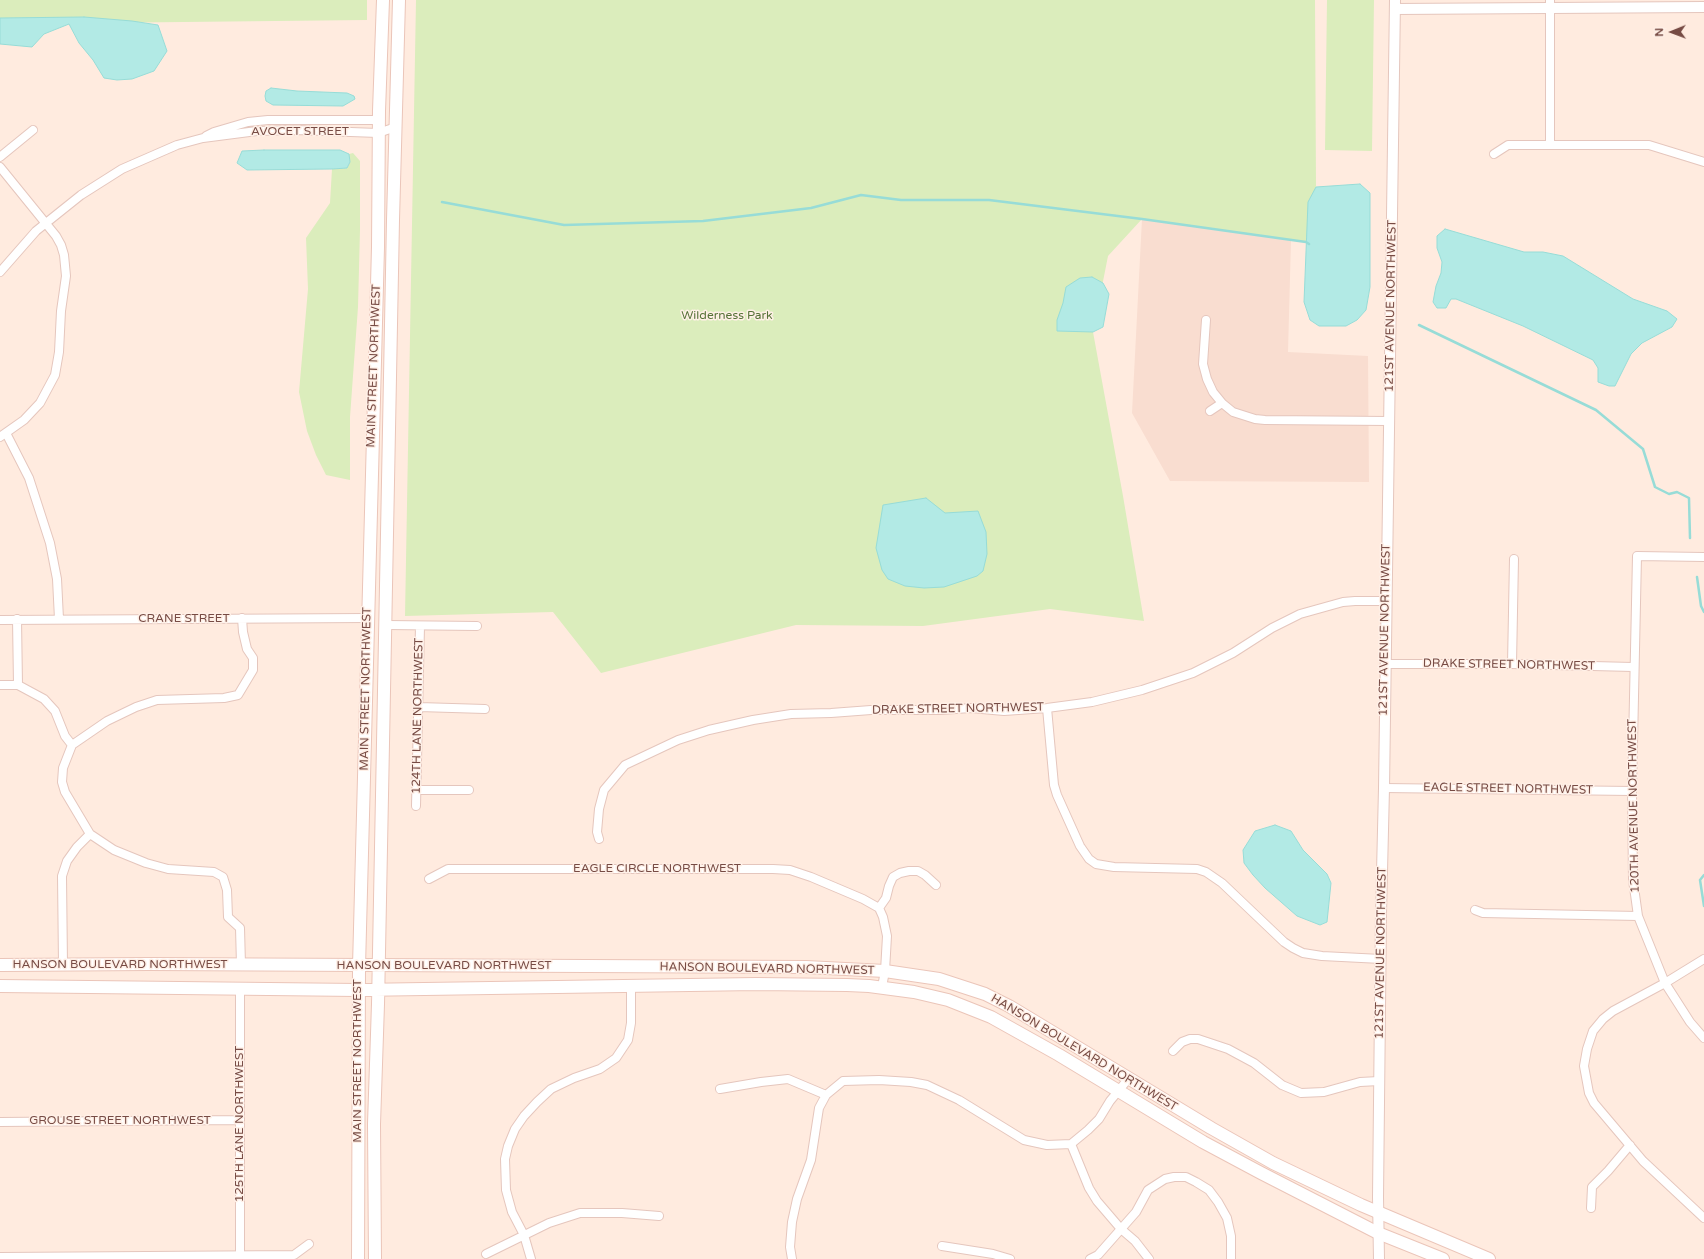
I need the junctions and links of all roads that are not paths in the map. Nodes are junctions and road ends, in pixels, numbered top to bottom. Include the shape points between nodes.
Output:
1 (383, 0) edge
2 (399, 0) edge
3 (1395, 5) edge
4 (1550, 5) edge
5 (1704, 7) edge
6 (396, 127) junction
7 (380, 128) junction
8 (34, 130) dead end
9 (204, 138) junction
10 (1550, 144) junction
11 (1494, 154) dead end
12 (0, 157) edge
13 (1704, 162) edge
14 (0, 167) edge
15 (393, 220) junction
16 (46, 223) junction
17 (0, 272) edge
18 (1206, 320) dead end
19 (1222, 403) junction
20 (1210, 411) dead end
21 (1389, 421) junction
22 (3, 435) edge
23 (1704, 557) edge
24 (1514, 559) dead end
25 (1386, 601) junction
26 (242, 618) junction
27 (368, 618) junction
28 (59, 619) junction
29 (0, 620) edge
30 (17, 620) junction
31 (386, 625) junction
32 (420, 626) junction
33 (477, 626) dead end
34 (1385, 664) junction
35 (1512, 664) junction
36 (1633, 666) junction
37 (0, 685) edge
38 (18, 685) junction
39 (419, 707) junction
40 (1047, 708) junction
41 (485, 709) dead end
42 (72, 745) junction
43 (1384, 788) junction
44 (417, 790) junction
45 (469, 790) dead end
46 (1632, 791) junction
47 (416, 806) dead end
48 (90, 834) junction
49 (599, 839) dead end
50 (429, 878) dead end
51 (936, 885) dead end
52 (879, 908) junction
53 (1474, 910) dead end
54 (1638, 916) junction
55 (1381, 959) junction
56 (1704, 959) edge
57 (241, 964) junction
58 (0, 965) edge
59 (63, 965) junction
60 (379, 965) junction
61 (359, 966) junction
62 (885, 972) junction
63 (1665, 983) junction
64 (0, 986) edge
65 (631, 986) junction
66 (882, 987) junction
67 (240, 988) junction
68 (378, 989) junction
69 (358, 990) junction
70 (1704, 1038) edge
71 (1173, 1051) dead end
72 (1129, 1078) junction
73 (1379, 1081) junction
74 (720, 1089) dead end
75 (1119, 1091) junction
76 (826, 1095) junction
77 (240, 1120) junction
78 (0, 1122) edge
79 (1071, 1144) junction
80 (1630, 1145) junction
81 (1591, 1208) dead end
82 (1378, 1212) junction
83 (659, 1216) dead end
84 (1704, 1218) edge
85 (1121, 1228) junction
86 (1378, 1233) junction
87 (524, 1235) junction
88 (309, 1244) dead end
89 (942, 1246) dead end
90 (486, 1254) dead end
91 (0, 1257) edge
92 (240, 1257) edge
93 (358, 1259) edge
94 (376, 1259) edge
95 (531, 1259) edge
96 (792, 1259) edge
97 (1010, 1259) edge
98 (1090, 1259) edge
99 (1149, 1259) edge
100 (1231, 1259) edge
101 (1379, 1259) edge
102 (1443, 1259) edge
103 (1490, 1259) edge

1 - 7 main road, MAIN STREET NORTHWEST
2 - 6 main road, MAIN STREET NORTHWEST
3 - 4 street
3 - 21 street, 121ST AVENUE NORTHWEST
4 - 5 street
4 - 10 street
6 - 7 street, AVOCET STREET
6 - 15 main road, MAIN STREET NORTHWEST
7 - 9 street, AVOCET STREET via 257,131
7 - 9 street, AVOCET STREET via 288,119 255,121 214,132
7 - 15 main road, MAIN STREET NORTHWEST via 388,143 387,206
7 - 27 main road, MAIN STREET NORTHWEST
8 - 12 street
9 - 16 street, AVOCET STREET via 162,151 122,169 81,195
10 - 11 street via 1508,145
10 - 13 street via 1649,145
14 - 16 street
15 - 31 main road, MAIN STREET NORTHWEST
16 - 17 street, AVOCET STREET
16 - 22 street via 61,244 66,265 55,375 40,403 24,420
18 - 19 street via 1203,364 1213,392
19 - 20 street
19 - 21 street via 1233,412 1260,419
21 - 25 street, 121ST AVENUE NORTHWEST
22 - 28 street via 29,478 50,543 57,579
23 - 36 street, 120TH AVENUE NORTHWEST via 1637,556
24 - 35 street
25 - 34 street, 121ST AVENUE NORTHWEST
25 - 40 street, DRAKE STREET NORTHWEST via 1355,601 1315,609 1284,622 1233,653 1193,673 1142,690
26 - 27 street, CRANE STREET
26 - 28 street, CRANE STREET
26 - 42 street via 247,649 253,658 253,670 238,695 224,698 157,700 136,707 107,722
27 - 61 main road, MAIN STREET NORTHWEST
28 - 30 street, CRANE STREET
29 - 30 street, CRANE STREET
30 - 38 street
31 - 32 street
31 - 60 main road, MAIN STREET NORTHWEST
32 - 33 street
32 - 39 street, 124TH LANE NORTHWEST
34 - 35 street, DRAKE STREET NORTHWEST
34 - 43 street, 121ST AVENUE NORTHWEST
35 - 36 street, DRAKE STREET NORTHWEST
36 - 46 street, 120TH AVENUE NORTHWEST
37 - 38 street
38 - 42 street via 44,699 55,711 65,736
39 - 41 street
39 - 44 street, 124TH LANE NORTHWEST
40 - 49 street, DRAKE STREET NORTHWEST via 871,710 790,714 709,730 678,740 625,765 604,790 599,809
40 - 55 street via 1057,795 1080,846 1089,859 1096,864 1114,867 1197,868 1222,884 1284,942 1303,953
42 - 48 street via 63,768 62,782 65,792
43 - 46 street, EAGLE STREET NORTHWEST
43 - 55 street, 121ST AVENUE NORTHWEST
44 - 45 street
44 - 47 street, 124TH LANE NORTHWEST
46 - 54 street, 120TH AVENUE NORTHWEST via 1632,880
48 - 57 street via 114,850 146,863 168,868 214,872 223,877 227,890 228,917 240,928
48 - 59 street via 77,847 62,876
50 - 52 street, EAGLE CIRCLE NORTHWEST via 448,869 790,870
51 - 52 street via 918,871 900,872 888,886 886,898
52 - 62 street via 886,936
53 - 54 street via 1483,913
54 - 63 street, 120TH AVENUE NORTHWEST
55 - 73 street, 121ST AVENUE NORTHWEST
56 - 63 street
57 - 59 main road, HANSON BOULEVARD NORTHWEST
57 - 61 main road, HANSON BOULEVARD NORTHWEST
58 - 59 main road, HANSON BOULEVARD NORTHWEST
60 - 61 main road, HANSON BOULEVARD NORTHWEST
60 - 62 main road, HANSON BOULEVARD NORTHWEST via 806,967
60 - 68 main road, MAIN STREET NORTHWEST
61 - 69 main road, MAIN STREET NORTHWEST
62 - 66 street
62 - 72 main road, HANSON BOULEVARD NORTHWEST via 939,979 985,994
63 - 70 street, 120TH AVENUE NORTHWEST via 1690,1022
63 - 80 street via 1603,1019 1594,1031 1587,1049 1584,1066 1594,1103
64 - 67 main road, HANSON BOULEVARD NORTHWEST
65 - 66 main road, HANSON BOULEVARD NORTHWEST via 756,984
65 - 68 main road, HANSON BOULEVARD NORTHWEST
65 - 87 street via 631,1023 628,1040 616,1058 600,1069 551,1089 515,1129 505,1158 506,1190 512,1212
66 - 75 main road, HANSON BOULEVARD NORTHWEST via 948,1000 986,1015
67 - 69 main road, HANSON BOULEVARD NORTHWEST
67 - 77 street, 125TH LANE NORTHWEST
68 - 69 main road, HANSON BOULEVARD NORTHWEST
68 - 94 main road, MAIN STREET NORTHWEST via 374,1124
69 - 93 main road, MAIN STREET NORTHWEST
71 - 73 street via 1182,1042 1190,1040 1228,1049 1254,1063 1282,1085 1301,1093 1318,1093 1360,1082
72 - 75 street
72 - 82 main road, HANSON BOULEVARD NORTHWEST via 1273,1163
73 - 82 street, 121ST AVENUE NORTHWEST
74 - 76 street via 788,1079
75 - 79 street via 1099,1119
75 - 86 main road, HANSON BOULEVARD NORTHWEST via 1261,1174
76 - 79 street via 843,1081 879,1080 921,1084 959,1100 1024,1140 1047,1145
76 - 96 street via 819,1108 811,1160 792,1222
77 - 78 street, GROUSE STREET NORTHWEST
77 - 92 street, 125TH LANE NORTHWEST
79 - 85 street via 1089,1188
80 - 81 street via 1592,1187
80 - 84 street via 1643,1161
82 - 86 street, 121ST AVENUE NORTHWEST
82 - 103 main road, HANSON BOULEVARD NORTHWEST
83 - 87 street via 580,1213 549,1223
85 - 98 street via 1098,1255
85 - 99 street
85 - 100 street via 1136,1212 1148,1190 1174,1177 1186,1178 1209,1190 1227,1218 1231,1236
86 - 101 street, 121ST AVENUE NORTHWEST
86 - 102 main road, HANSON BOULEVARD NORTHWEST
87 - 90 street
87 - 95 street
88 - 92 street via 294,1255
89 - 97 street
91 - 92 street

